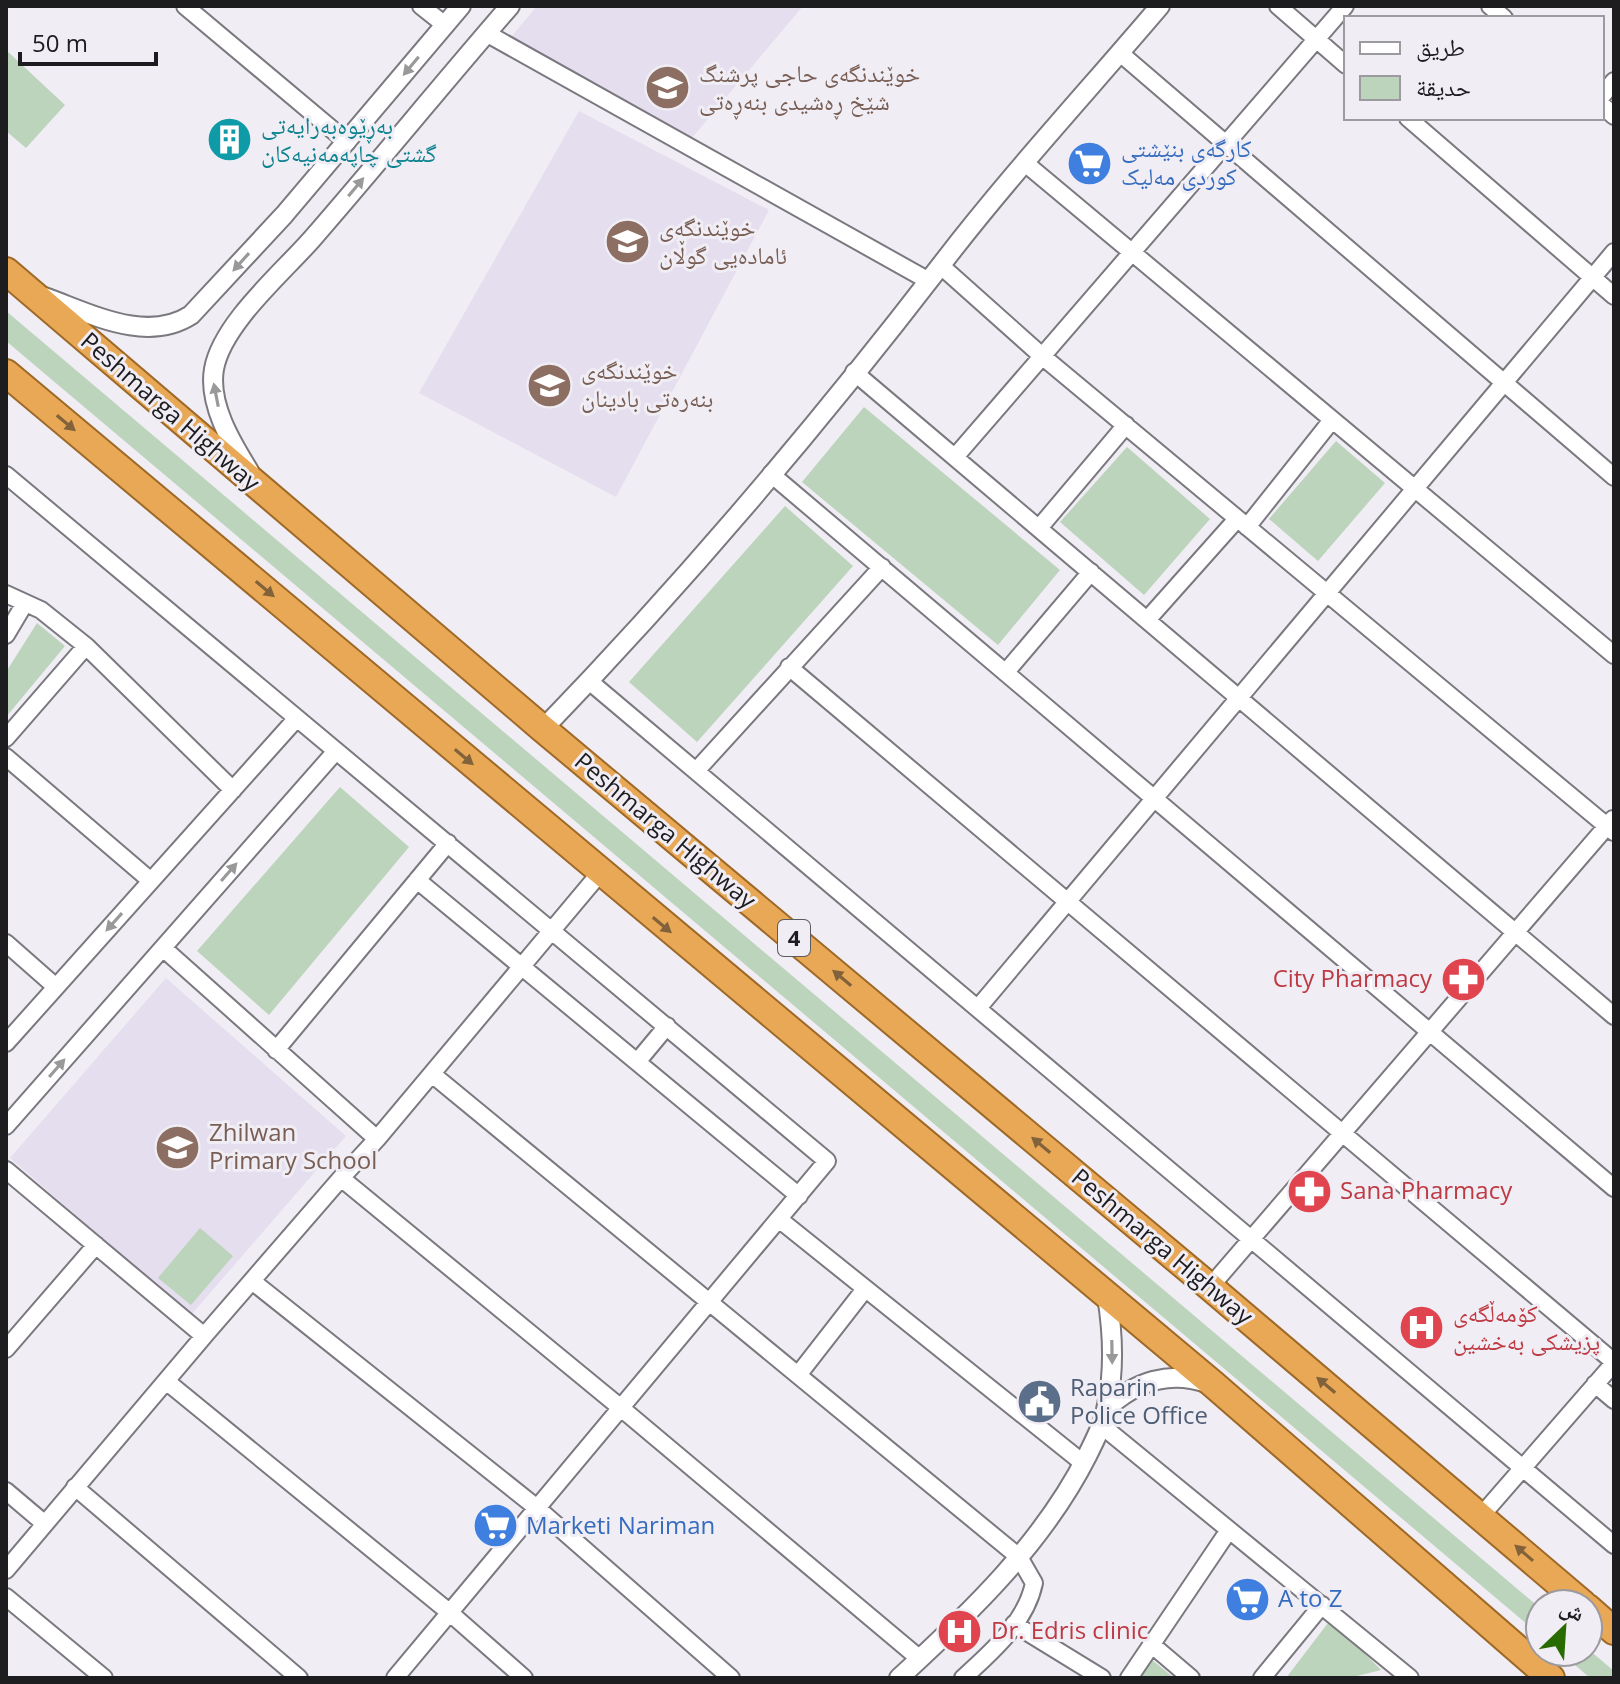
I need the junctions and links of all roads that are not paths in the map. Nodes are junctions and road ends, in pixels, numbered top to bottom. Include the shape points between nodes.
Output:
1 (185, 6) edge
2 (421, 6) edge
3 (461, 6) edge
4 (510, 6) edge
5 (1160, 6) edge
6 (1278, 6) edge
7 (1345, 6) edge
8 (445, 25) junction
9 (486, 33) junction
10 (1316, 39) junction
11 (1120, 53) junction
12 (1344, 63) edge
13 (1410, 120) edge
14 (347, 142) junction
15 (1226, 144) junction
16 (1025, 163) junction
17 (284, 215) junction
18 (312, 239) junction
19 (1132, 252) junction
20 (1614, 252) edge
21 (6, 271) edge
22 (935, 273) junction
23 (1592, 277) junction
24 (32, 293) junction
25 (1614, 296) edge
26 (1042, 356) junction
27 (854, 372) junction
28 (6, 373) edge
29 (1504, 383) junction
30 (1332, 420) junction
31 (1126, 425) junction
32 (955, 457) junction
33 (771, 474) junction
34 (6, 475) edge
35 (1614, 477) edge
36 (1415, 488) junction
37 (260, 491) junction
38 (1242, 523) junction
39 (1039, 528) junction
40 (882, 567) junction
41 (1091, 572) junction
42 (6, 594) edge
43 (1326, 594) junction
44 (25, 603) junction
45 (1147, 620) junction
46 (6, 635) edge
47 (86, 646) junction
48 (1614, 655) edge
49 (789, 667) junction
50 (1006, 672) junction
51 (589, 681) junction
52 (1239, 698) junction
53 (297, 718) junction
54 (543, 729) junction
55 (6, 738) edge
56 (336, 751) junction
57 (6, 757) edge
58 (696, 771) junction
59 (233, 790) junction
60 (1154, 798) junction
61 (1612, 825) edge
62 (448, 843) junction
63 (600, 873) junction
64 (417, 880) junction
65 (151, 881) junction
66 (1068, 901) junction
67 (552, 931) junction
68 (1516, 933) junction
69 (6, 943) edge
70 (163, 948) junction
71 (522, 966) junction
72 (56, 987) junction
73 (978, 1008) junction
74 (1614, 1016) edge
75 (667, 1026) junction
76 (1431, 1032) junction
77 (6, 1043) edge
78 (276, 1050) junction
79 (637, 1062) junction
80 (432, 1074) junction
81 (6, 1126) edge
82 (1344, 1134) junction
83 (377, 1139) junction
84 (6, 1170) edge
85 (341, 1178) junction
86 (1614, 1188) edge
87 (799, 1196) junction
88 (780, 1220) junction
89 (1251, 1240) junction
90 (96, 1245) junction
91 (252, 1281) junction
92 (1210, 1287) junction
93 (865, 1289) junction
94 (1107, 1296) junction
95 (710, 1303) junction
96 (204, 1336) junction
97 (6, 1349) edge
98 (1614, 1362) edge
99 (798, 1375) junction
100 (166, 1381) junction
101 (1213, 1384) junction
102 (1595, 1384) junction
103 (1614, 1400) edge
104 (621, 1408) junction
105 (1104, 1417) junction
106 (1083, 1463) junction
107 (1522, 1467) junction
108 (75, 1487) junction
109 (6, 1491) edge
110 (537, 1508) junction
111 (1481, 1516) junction
112 (45, 1524) junction
113 (1229, 1530) junction
114 (1614, 1545) edge
115 (1019, 1557) junction
116 (6, 1570) edge
117 (1564, 1588) edge
118 (6, 1597) edge
119 (1322, 1605) junction
120 (449, 1612) junction
121 (1014, 1624) junction
122 (1151, 1644) junction
123 (920, 1659) junction
124 (1402, 1676) edge
125 (965, 1677) edge
126 (104, 1678) edge
127 (299, 1678) edge
128 (395, 1678) edge
129 (524, 1678) edge
130 (731, 1678) edge
131 (899, 1678) edge
132 (1102, 1678) edge
133 (1129, 1678) edge
134 (1191, 1678) edge
135 (1262, 1678) edge
136 (1551, 1678) edge

1 - 14 street
2 - 8 street
3 - 8 street
4 - 9 street
5 - 11 street
6 - 10 street
7 - 10 street
8 -> 14 street
18 -> 9 street
9 - 22 street
10 - 12 street
10 - 15 street
11 - 15 street
11 - 16 street
13 - 23 street
14 - 17 street
15 - 19 street
15 - 29 street
16 - 19 street
16 - 22 street
17 - 18 street
17 -> 24 street via 201,307 173,325 125,324
37 -> 18 street via 222,418 214,369 231,329
19 - 26 street
19 - 30 street
20 - 23 street
21 - 24 highway, Peshmarga Highway / 4
22 - 26 street
22 - 27 street
23 - 25 street
23 - 29 street
24 - 37 highway, Peshmarga Highway / 4
26 - 31 street
26 - 32 street
27 - 32 street
27 - 33 street
28 -> 63 highway
29 - 35 street
29 - 36 street
30 - 36 street
30 - 38 street
31 - 38 street
31 - 39 street
32 - 39 street
33 - 40 street
33 - 51 street
34 - 53 street
36 - 43 street
36 - 48 street
37 - 54 highway, Peshmarga Highway / 4
38 - 43 street
38 - 45 street
39 - 41 street
40 - 49 street
40 - 50 street
41 - 45 street
41 - 50 street
42 - 44 street
43 - 52 street
43 - 61 street
44 - 46 street
44 - 47 street
45 - 52 street
47 - 55 street
47 - 59 street
49 - 58 street
49 - 66 street
50 - 60 street
51 - 54 street
51 - 58 street
52 - 60 street
52 - 68 street
53 - 56 street
53 - 59 street
92 -> 54 highway, Peshmarga Highway / 4
56 - 62 street
70 -> 56 street
57 - 65 street
58 - 73 street
59 - 65 street
60 - 66 street
60 - 76 street
61 - 68 street
62 - 64 street
62 - 67 street
63 - 67 street
63 -> 94 highway
64 - 71 street
64 - 78 street
65 -> 72 street
66 - 73 street
66 - 82 street
67 - 71 street
67 - 75 street
68 - 74 street
68 - 76 street
69 - 72 street
70 - 78 street
81 -> 70 street
71 - 79 street
71 - 80 street
72 - 77 street
73 - 89 street
75 - 79 street
75 - 87 street via 827,1161
76 - 82 street
76 - 86 street
78 - 83 street
79 - 87 street
80 - 83 street
80 - 95 street
82 - 89 street
82 - 98 street
83 - 85 street
84 - 90 street
85 - 91 street
85 - 104 street
87 - 88 street
88 - 93 street
88 - 95 street
89 - 92 street
89 - 107 street
90 - 96 street
90 - 97 street
91 - 96 street
91 - 110 street
111 -> 92 highway, Peshmarga Highway / 4
93 - 99 street
93 - 106 street
94 - 101 highway
94 -> 105 street via 1113,1355
95 - 99 street
95 - 104 street
96 - 100 street
98 - 102 street
99 - 115 street
100 - 108 street
100 - 120 street
101 - 105 street via 1184,1377 1154,1380 1129,1390
101 - 136 highway
102 - 103 street
102 - 107 street
104 - 110 street
104 - 123 street
105 - 106 street
105 - 113 street
106 - 115 street
107 - 111 street
107 - 114 street
108 - 112 street
108 - 127 street
109 - 112 street
110 - 120 street
110 - 130 street
117 -> 111 highway, Peshmarga Highway / 4
112 - 116 street
113 - 119 street
113 - 122 street
115 - 121 street via 1034,1583 1030,1601
115 - 123 street
118 - 126 street
119 - 124 street
119 - 135 street
120 - 128 street
120 - 129 street
121 - 125 street
121 - 132 street
122 - 133 street
122 - 134 street
123 - 131 street

